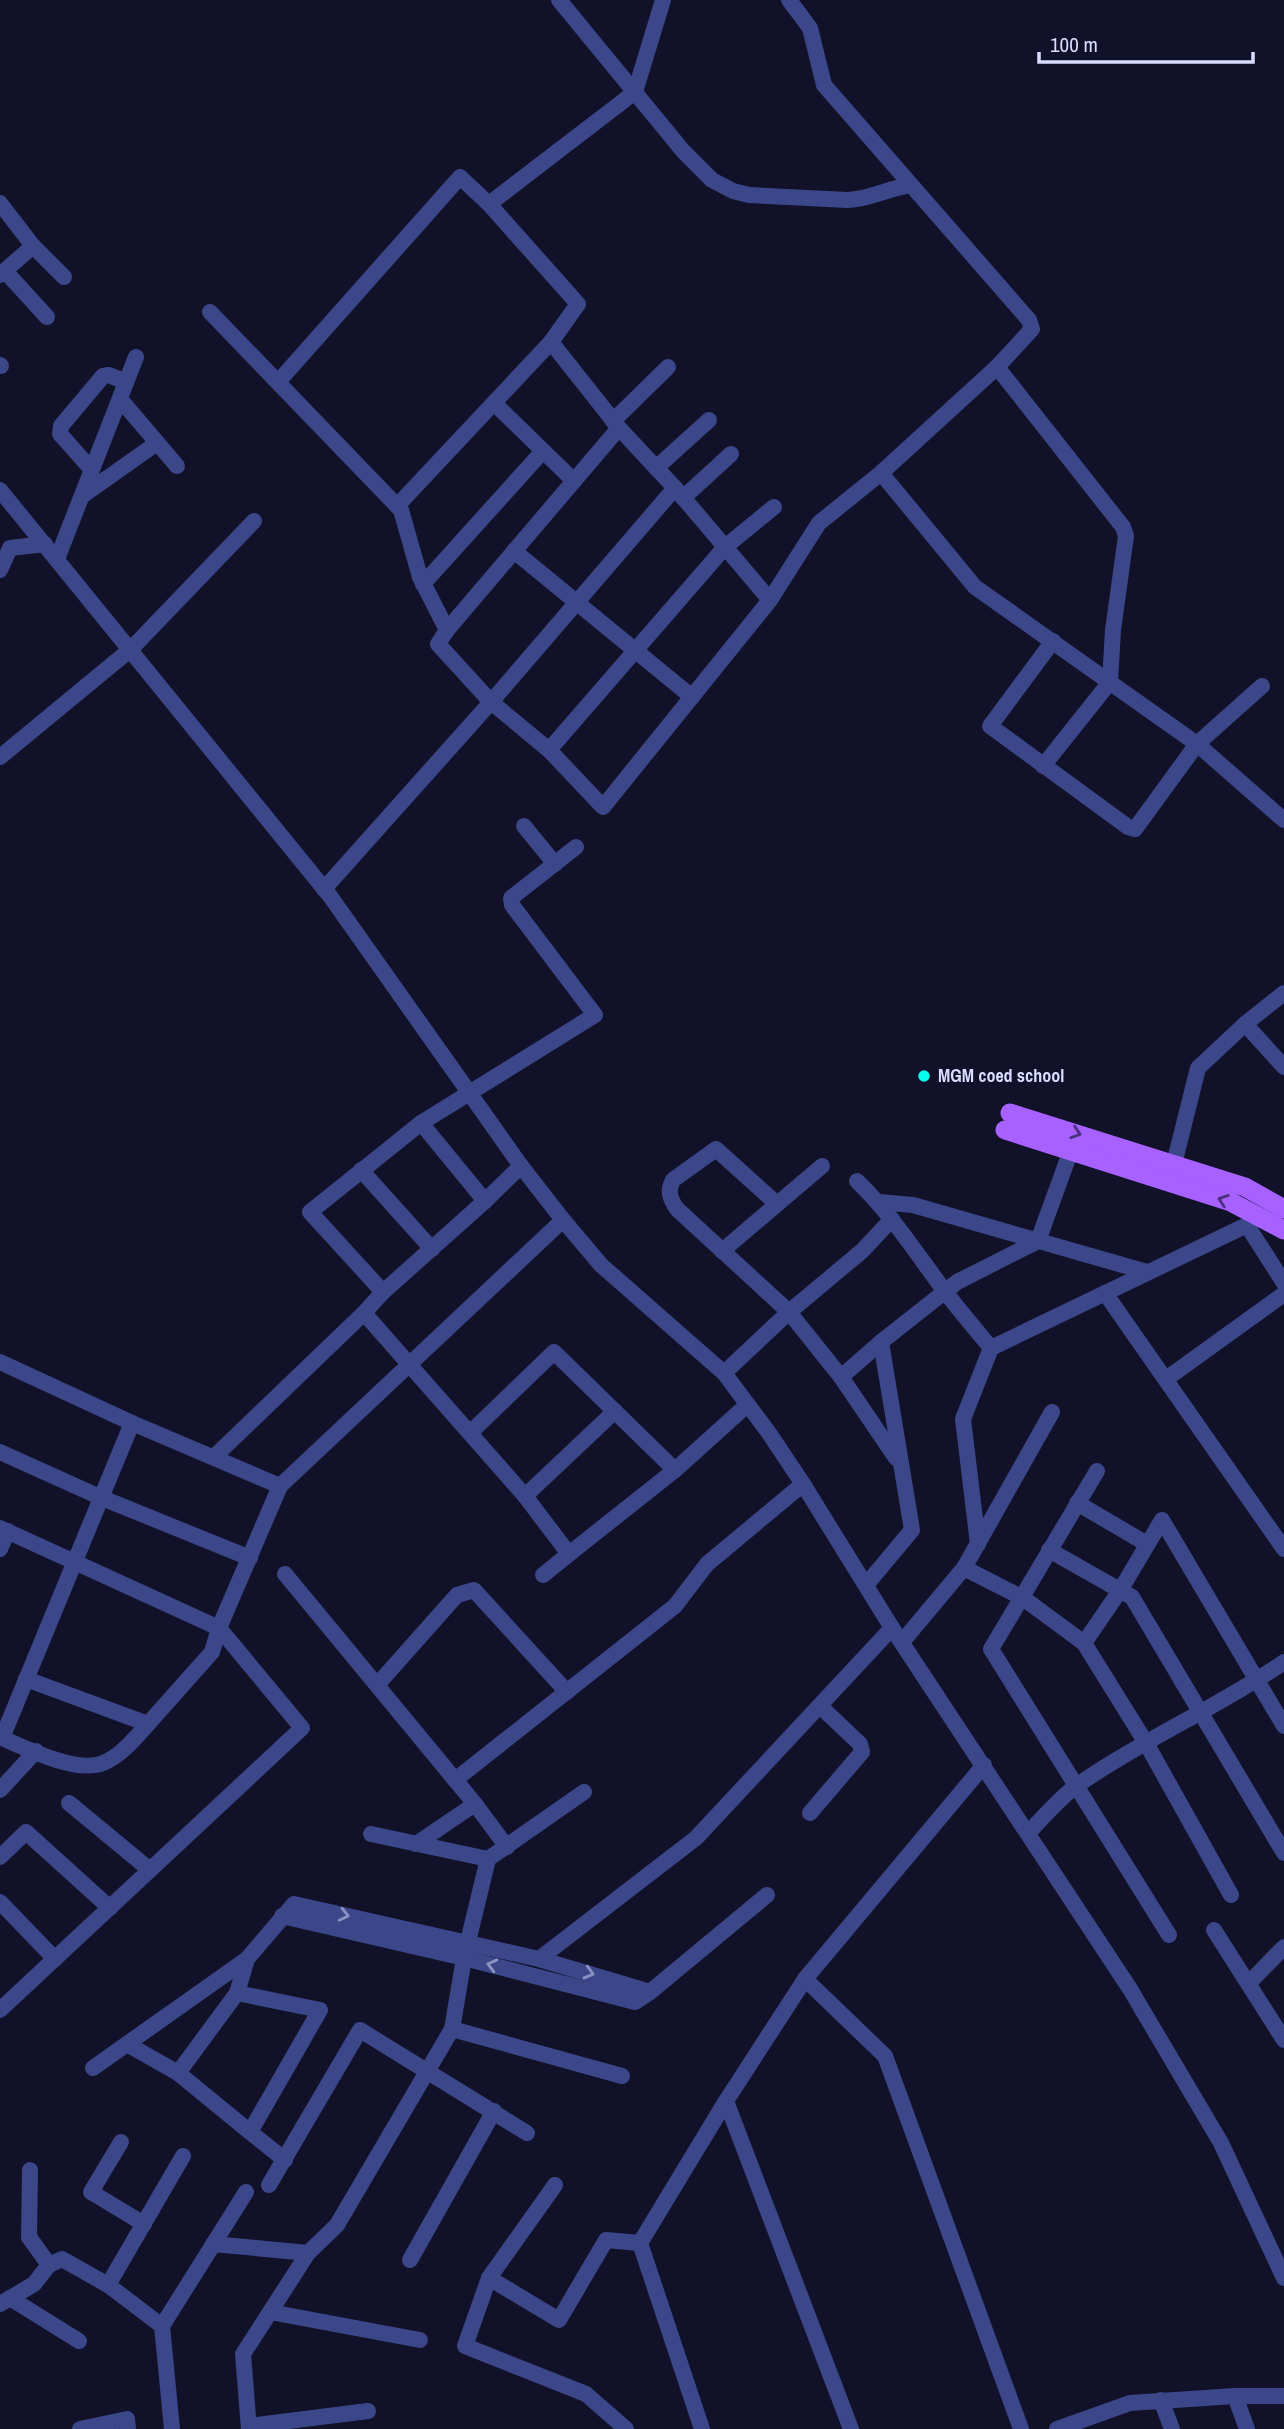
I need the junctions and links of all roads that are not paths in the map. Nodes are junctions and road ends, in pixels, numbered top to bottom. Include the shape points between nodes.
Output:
1 (559, 0) edge
2 (663, 0) edge
3 (789, 0) edge
4 (635, 92) junction
5 (911, 185) junction
6 (0, 203) edge
7 (489, 204) junction
8 (14, 219) junction
9 (0, 229) edge
10 (33, 246) junction
11 (2, 273) edge
12 (64, 277) dead end
13 (210, 312) dead end
14 (47, 317) dead end
15 (551, 342) junction
16 (136, 356) dead end
17 (668, 367) dead end
18 (997, 367) junction
19 (126, 382) junction
20 (278, 382) junction
21 (120, 399) junction
22 (494, 403) junction
23 (709, 420) dead end
24 (616, 424) junction
25 (157, 443) junction
26 (543, 452) junction
27 (731, 454) dead end
28 (177, 466) dead end
29 (656, 468) junction
30 (92, 470) junction
31 (881, 473) junction
32 (574, 481) junction
33 (0, 490) edge
34 (679, 493) junction
35 (82, 496) junction
36 (397, 506) junction
37 (774, 507) dead end
38 (254, 521) dead end
39 (45, 544) junction
40 (5, 547) edge
41 (726, 547) junction
42 (514, 551) junction
43 (57, 559) junction
44 (0, 570) edge
45 (423, 584) junction
46 (770, 600) junction
47 (576, 602) junction
48 (447, 631) junction
49 (1053, 642) junction
50 (131, 649) junction
51 (634, 650) junction
52 (1110, 682) junction
53 (1262, 686) dead end
54 (692, 697) junction
55 (491, 702) junction
56 (1197, 744) junction
57 (549, 750) junction
58 (0, 757) edge
59 (1043, 766) junction
60 (1284, 820) edge
61 (524, 826) dead end
62 (576, 847) dead end
63 (555, 864) junction
64 (324, 890) junction
65 (1284, 993) edge
66 (1244, 1024) junction
67 (1284, 1067) edge
68 (471, 1094) junction
69 (421, 1123) junction
70 (1071, 1150) junction
71 (1174, 1164) junction
72 (521, 1166) junction
73 (822, 1166) dead end
74 (361, 1170) junction
75 (857, 1181) dead end
76 (485, 1201) junction
77 (879, 1202) junction
78 (777, 1204) junction
79 (1284, 1209) edge
80 (892, 1219) junction
81 (563, 1220) junction
82 (1254, 1221) junction
83 (1284, 1230) edge
84 (1038, 1241) junction
85 (432, 1249) junction
86 (722, 1251) junction
87 (1147, 1272) junction
88 (1284, 1283) edge
89 (383, 1292) junction
90 (945, 1292) junction
91 (1105, 1293) junction
92 (1284, 1294) edge
93 (789, 1312) junction
94 (364, 1313) junction
95 (881, 1342) junction
96 (991, 1348) junction
97 (0, 1362) edge
98 (410, 1366) junction
99 (723, 1373) junction
100 (841, 1377) junction
101 (1166, 1379) junction
102 (747, 1405) junction
103 (615, 1411) junction
104 (1052, 1412) dead end
105 (132, 1423) junction
106 (471, 1433) junction
107 (0, 1452) edge
108 (214, 1457) junction
109 (899, 1463) junction
110 (675, 1470) junction
111 (1097, 1471) dead end
112 (803, 1484) junction
113 (280, 1486) junction
114 (525, 1496) junction
115 (102, 1498) junction
116 (1077, 1503) junction
117 (4, 1529) edge
118 (978, 1544) junction
119 (1147, 1544) junction
120 (0, 1549) edge
121 (1049, 1549) junction
122 (1284, 1549) edge
123 (569, 1554) junction
124 (250, 1558) junction
125 (75, 1562) junction
126 (964, 1568) junction
127 (285, 1574) dead end
128 (543, 1575) dead end
129 (866, 1585) junction
130 (1121, 1588) junction
131 (1023, 1598) junction
132 (219, 1628) junction
133 (897, 1635) junction
134 (1084, 1643) junction
135 (1284, 1662) edge
136 (26, 1679) junction
137 (1256, 1682) junction
138 (377, 1685) junction
139 (567, 1692) junction
140 (820, 1706) junction
141 (1202, 1711) junction
142 (148, 1724) junction
143 (1284, 1726) edge
144 (1, 1738) edge
145 (1146, 1743) junction
146 (36, 1751) junction
147 (984, 1765) junction
148 (455, 1780) junction
149 (1076, 1785) junction
150 (0, 1790) edge
151 (584, 1792) dead end
152 (69, 1803) dead end
153 (475, 1804) junction
154 (810, 1813) dead end
155 (1028, 1833) junction
156 (371, 1834) dead end
157 (416, 1843) junction
158 (508, 1847) junction
159 (1284, 1853) edge
160 (0, 1857) edge
161 (488, 1859) junction
162 (150, 1870) junction
163 (767, 1895) dead end
164 (1231, 1895) dead end
165 (0, 1902) edge
166 (110, 1908) junction
167 (1214, 1930) dead end
168 (1169, 1935) dead end
169 (1284, 1947) edge
170 (466, 1950) junction
171 (55, 1959) junction
172 (247, 1959) junction
173 (539, 1959) junction
174 (805, 1979) junction
175 (1249, 1983) junction
176 (650, 1992) junction
177 (237, 1993) junction
178 (0, 2010) edge
179 (1279, 2021) edge
180 (452, 2029) junction
181 (1284, 2040) edge
182 (127, 2044) junction
183 (93, 2068) dead end
184 (426, 2072) junction
185 (178, 2073) junction
186 (622, 2076) dead end
187 (726, 2101) junction
188 (494, 2111) junction
189 (250, 2133) junction
190 (527, 2133) dead end
191 (121, 2142) dead end
192 (183, 2156) dead end
193 (285, 2160) junction
194 (30, 2170) dead end
195 (269, 2185) dead end
196 (555, 2185) dead end
197 (246, 2192) dead end
198 (144, 2224) junction
199 (640, 2243) junction
200 (213, 2244) junction
201 (307, 2253) junction
202 (410, 2260) dead end
203 (49, 2265) junction
204 (489, 2278) junction
205 (1284, 2278) edge
206 (108, 2285) junction
207 (5, 2301) edge
208 (270, 2312) junction
209 (162, 2326) junction
210 (420, 2340) dead end
211 (79, 2341) dead end
212 (1235, 2396) junction
213 (1284, 2396) edge
214 (1161, 2400) junction
215 (368, 2411) dead end
216 (249, 2428) edge
217 (79, 2429) edge
218 (128, 2429) edge
219 (172, 2429) edge
220 (626, 2429) edge
221 (702, 2429) edge
222 (850, 2429) edge
223 (1021, 2429) edge
224 (1057, 2429) edge
225 (1172, 2429) edge
226 (1247, 2429) edge

1 - 4 street
2 - 4 street
3 - 5 street via 810,28 824,85
4 - 5 street via 683,151 712,180 733,191 861,200
4 - 7 street
5 - 18 street via 1032,325 1030,333
6 - 8 street
7 - 15 street via 578,304
7 - 20 street via 460,177
8 - 9 street
8 - 10 street
10 - 11 street
10 - 12 street
11 - 14 street
13 - 20 street
15 - 22 street
15 - 24 street
16 - 19 street
17 - 24 street
18 - 31 street
18 - 52 street via 1123,527 1126,536
19 - 21 street
19 - 30 street via 110,374 103,376 61,426 60,434
20 - 36 street
21 - 25 street
21 - 30 street
22 - 26 street
22 - 36 street
23 - 29 street
24 - 29 street
24 - 32 street
25 - 28 street
25 - 35 street
26 - 32 street
26 - 45 street
27 - 34 street
29 - 34 street
30 - 35 street
31 - 46 street via 819,523
31 - 49 street via 975,587
32 - 42 street
33 - 39 street
34 - 41 street
34 - 47 street
35 - 43 street
36 - 45 street
37 - 41 street
38 - 50 street
39 - 40 street
39 - 43 street
40 - 44 street
41 - 46 street
41 - 51 street
42 - 47 street
42 - 48 street
43 - 50 street
45 - 48 street
46 - 54 street
47 - 51 street
47 - 55 street
48 - 55 street via 439,646
49 - 52 street
49 - 59 street via 990,726
50 - 58 street
50 - 64 street
51 - 54 street
51 - 57 street
52 - 56 street
52 - 59 street
53 - 56 street
54 - 57 street via 603,807
55 - 57 street
55 - 64 street
56 - 59 street via 1135,829
56 - 60 street
61 - 63 street
62 - 63 street
63 - 68 street via 511,898 512,905 595,1015
64 - 68 street
65 - 66 street
66 - 67 street
66 - 71 street via 1198,1068
68 - 69 street
68 - 72 street
69 - 74 street
69 - 76 street
70 -> 71 main road via 1008,1122
82 -> 70 main road via 1231,1202
70 - 84 street
71 - 79 main road via 1245,1187
72 - 76 street
72 - 81 street
73 - 78 street
74 - 85 street
74 - 89 street via 310,1212
75 - 77 street
76 - 85 street
77 - 80 street
77 - 84 street via 913,1205
78 - 86 street
78 - 86 street via 716,1149 673,1180 670,1196 677,1209
79 - 82 street
80 - 90 street
80 - 93 street
81 - 98 street
81 - 99 street via 601,1265
82 - 83 main road
82 - 87 street
82 - 88 street via 1250,1230
84 - 87 street
84 - 90 street
85 - 89 street
86 - 93 street
87 - 91 street
89 - 94 street
90 - 95 street
90 - 96 street
91 - 96 street
91 - 101 street
92 - 101 street
93 - 99 street
93 - 100 street
94 - 98 street
94 - 108 street
95 - 100 street
95 - 109 street
96 - 118 street via 963,1419
97 - 105 street
98 - 106 street
98 - 113 street
99 - 102 street
100 - 109 street
101 - 122 street
102 - 110 street
102 - 112 street
103 - 106 street via 554,1352
103 - 110 street
103 - 114 street
104 - 118 street
105 - 108 street
105 - 115 street
106 - 114 street
107 - 115 street
108 - 113 street
109 - 129 street via 912,1530
110 - 123 street
111 - 116 street
112 - 129 street
112 - 139 street via 707,1564 675,1606
113 - 124 street
114 - 123 street
115 - 124 street
115 - 125 street
116 - 119 street
116 - 121 street
117 - 120 street
117 - 125 street
118 - 126 street
119 - 130 street
119 - 137 street via 1162,1520
121 - 130 street
121 - 131 street
123 - 128 street
124 - 132 street
125 - 132 street
125 - 136 street
126 - 131 street
126 - 133 street
127 - 138 street
129 - 133 street
130 - 134 street
130 - 141 street via 1132,1597
131 - 134 street
131 - 149 street via 991,1649
132 - 142 street via 212,1652
132 - 162 street via 302,1728
133 - 140 street
133 - 147 street
134 - 145 street
135 - 137 street
136 - 142 street
136 - 144 street
137 - 141 street
137 - 143 street
138 - 139 street via 457,1595 474,1590
138 - 148 street
139 - 148 street
140 - 154 street via 860,1744 862,1752
140 - 173 street via 696,1838
141 - 145 street
141 - 159 street
142 - 146 street via 102,1764 65,1762
144 - 146 street
145 - 149 street
145 - 164 street
146 - 150 street
147 - 155 street
147 - 174 street
148 - 153 street
149 - 155 street
149 - 168 street
151 - 158 street
152 - 162 street
153 - 157 street
153 - 158 street
155 - 205 street via 1130,1989 1222,2143
156 - 157 street
157 - 161 street
158 - 161 street
160 - 166 street via 26,1832
161 - 170 street
162 - 166 street
163 - 176 street
165 - 171 street
166 - 171 street
167 - 175 street
169 - 175 street
170 - 172 street via 294,1904
170 - 173 street
176 -> 170 street via 635,2002
170 - 180 street
171 - 178 street
172 - 177 street
172 - 182 street
173 -> 176 street
174 - 187 street
174 - 223 street via 885,2056
175 - 179 street
177 - 185 street
177 - 189 street via 320,2010
179 - 181 street
180 - 184 street
180 - 186 street
182 - 183 street
182 - 185 street
184 - 188 street
184 - 193 street via 360,2030
184 - 201 street via 337,2224
185 - 189 street
187 - 199 street
187 - 222 street
188 - 190 street
188 - 202 street
189 - 193 street
191 - 198 street via 91,2192
192 - 198 street
193 - 195 street
194 - 203 street via 29,2237
196 - 204 street
197 - 200 street
198 - 206 street
199 - 204 street via 606,2240 559,2320
199 - 221 street
200 - 201 street
200 - 209 street
201 - 208 street
203 - 206 street via 62,2259
203 - 207 street via 34,2284
204 - 220 street via 465,2346 586,2394
206 - 209 street
207 - 211 street
208 - 210 street
208 - 216 street via 243,2354
209 - 219 street
212 - 213 street
212 - 214 street
212 - 226 street
214 - 224 street via 1130,2403
214 - 225 street
215 - 216 street
217 - 218 street via 127,2419

